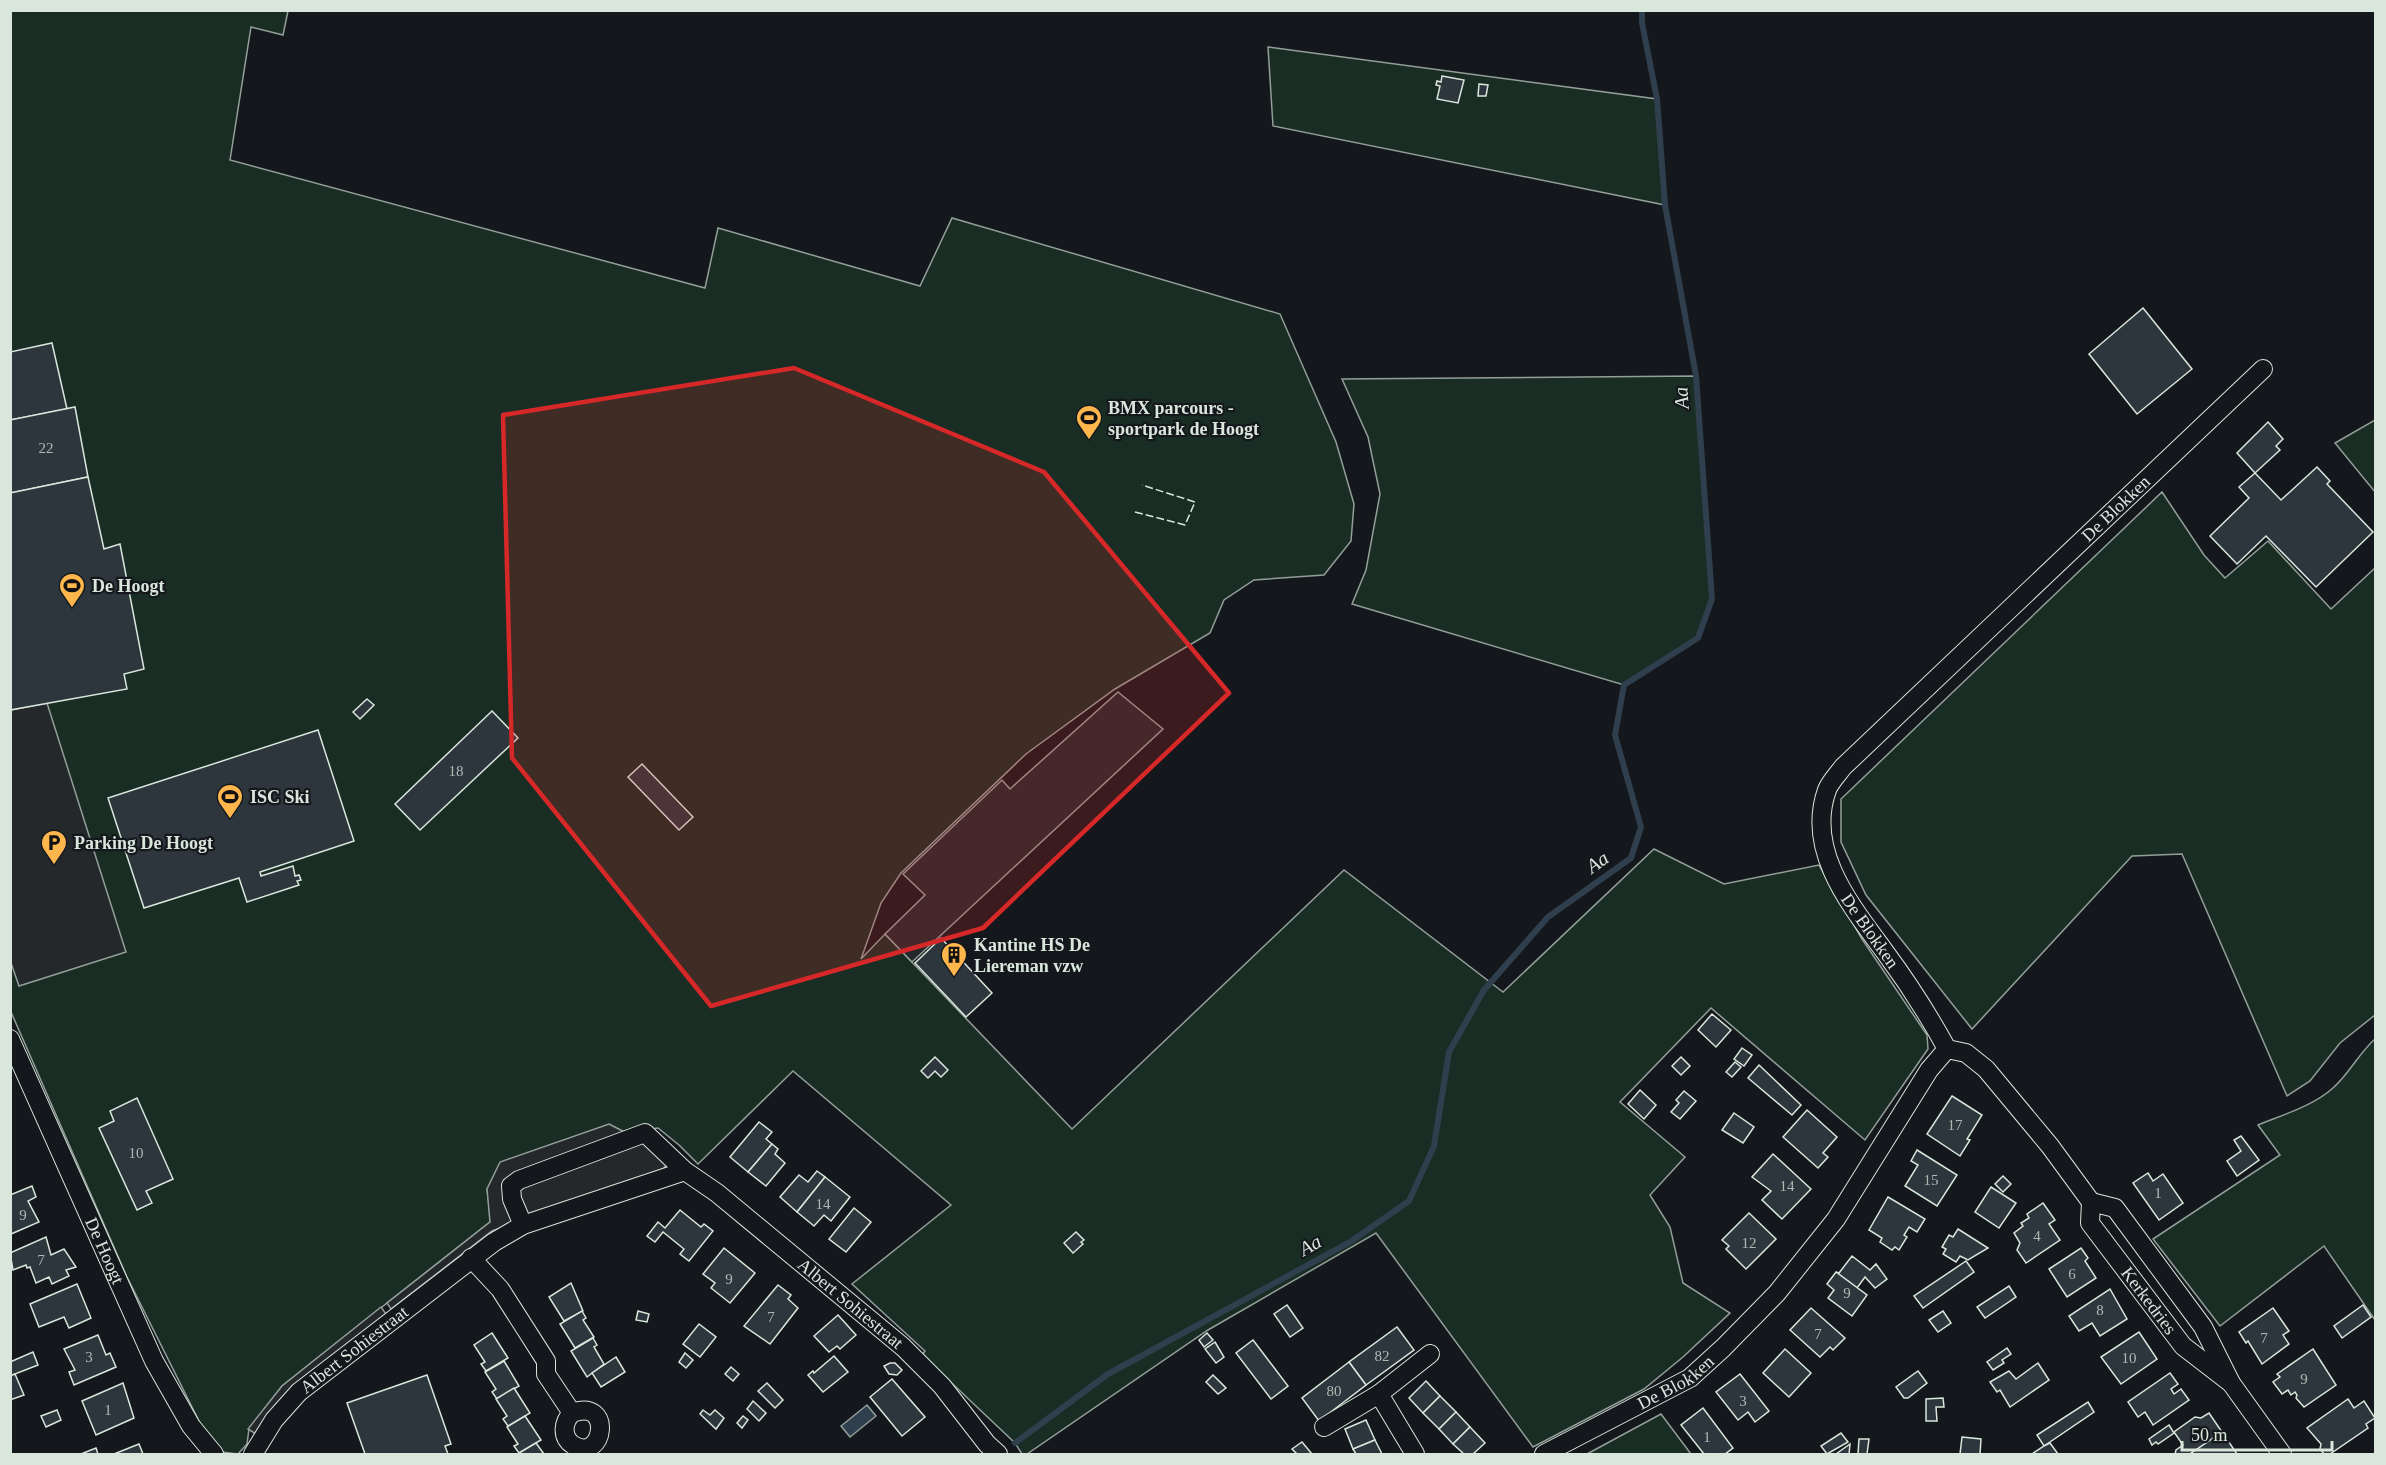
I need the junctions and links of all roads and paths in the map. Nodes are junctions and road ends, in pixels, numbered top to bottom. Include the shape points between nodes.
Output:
1 (2263, 369) dead end
2 (10, 1039) edge
3 (1947, 1049) junction
4 (685, 1171) junction
5 (2091, 1202) junction
6 (523, 1226) junction
7 (471, 1258) junction
8 (1430, 1354) dead end
9 (2231, 1383) junction
10 (1379, 1394) junction
11 (572, 1413) dead end
12 (1324, 1427) dead end
13 (214, 1455) edge
14 (253, 1455) edge
15 (998, 1455) edge
16 (1415, 1455) edge
17 (1544, 1455) edge
18 (2282, 1455) edge

1 - 3 street, De Blokken via 1842,767 1827,789 1822,816 1824,846 1836,882
2 - 13 street, De Hoogt via 154,1361 191,1426
3 - 5 street, Kerkedries via 1966,1053 1986,1069
3 - 17 street, De Blokken via 1929,1070 1836,1219 1777,1293 1723,1348 1690,1378
4 - 6 street, Albert Sohiestraat
4 - 6 street, Albert Sohiestraat via 645,1133 511,1186
4 - 15 street, Albert Sohiestraat via 903,1347 942,1386
5 - 9 street, Kerkedries via 2115,1208 2203,1327
5 - 9 street, Kerkedries via 2090,1223 2183,1346
6 - 7 street, Albert Sohiestraat
7 - 11 street via 500,1289 546,1361 546,1374
7 - 14 street, Albert Sohiestraat via 299,1392 274,1420
8 - 10 street
9 - 18 street, Kerkedries
10 - 12 street
10 - 16 street

